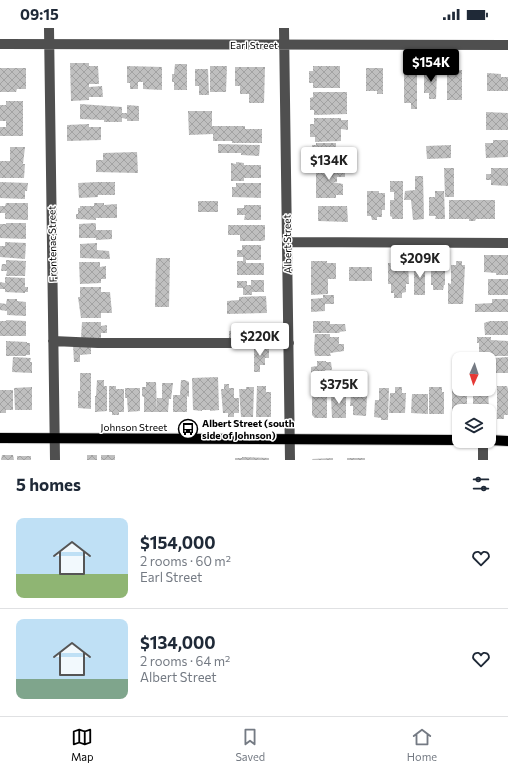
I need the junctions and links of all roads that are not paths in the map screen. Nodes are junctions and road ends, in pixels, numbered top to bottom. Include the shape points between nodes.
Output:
1 (49, 28) edge
2 (284, 28) edge
3 (0, 44) edge
4 (49, 45) junction
5 (508, 45) edge
6 (284, 46) junction
7 (287, 242) junction
8 (508, 244) edge
9 (53, 341) junction
10 (289, 343) junction
11 (0, 438) edge
12 (55, 438) junction
13 (290, 440) junction
14 (452, 440) edge
15 (496, 440) edge
16 (508, 441) edge
17 (483, 448) edge
18 (55, 460) edge
19 (290, 460) edge
20 (483, 460) edge

1 - 4 street, Frontenac Street
2 - 6 street, Albert Street
3 - 4 street, Earl Street
4 - 6 street, Earl Street
4 - 9 street, Frontenac Street
5 - 6 street, Earl Street
6 - 7 street, Albert Street
7 - 8 street
7 - 10 street, Albert Street
9 - 10 street
9 - 12 street, Frontenac Street
10 - 13 street, Albert Street
11 - 12 main road, Johnson Street
12 - 13 main road, Johnson Street
12 - 18 street, Frontenac Street
13 - 14 main road, Johnson Street
13 - 19 street, Albert Street
15 - 16 main road
17 - 20 street

